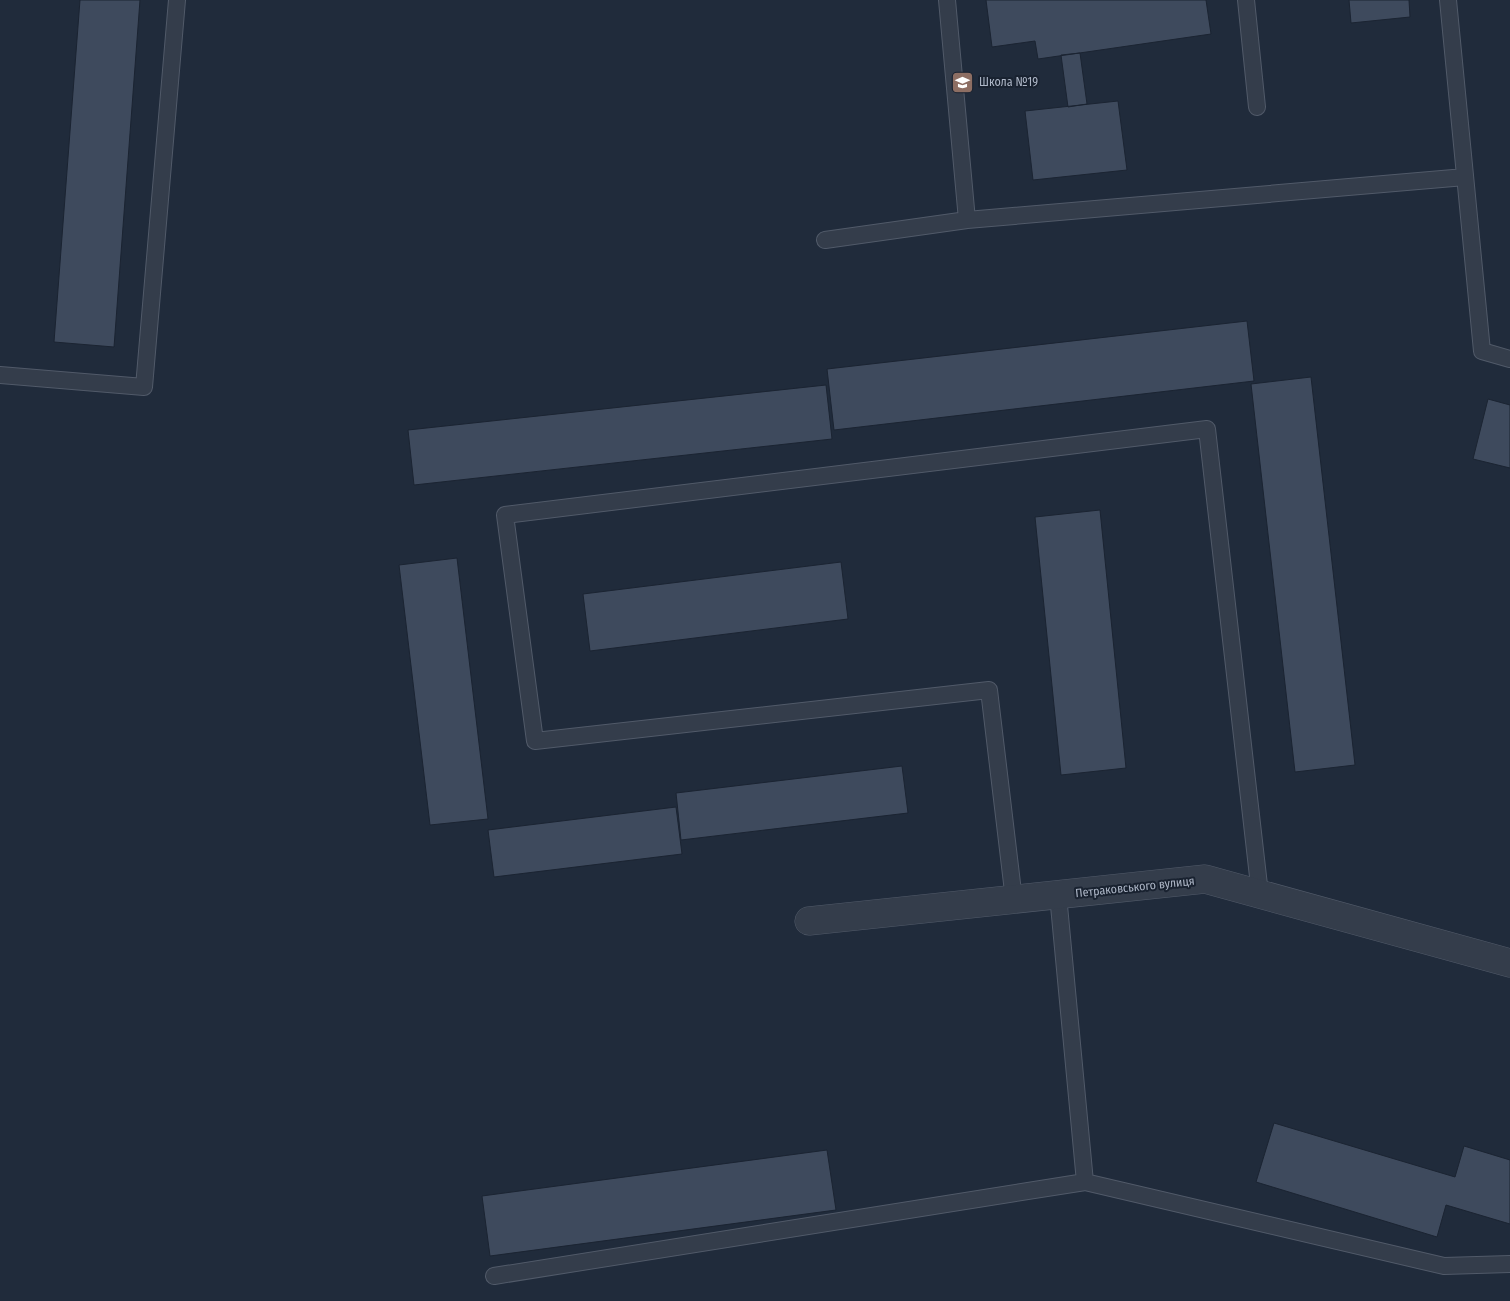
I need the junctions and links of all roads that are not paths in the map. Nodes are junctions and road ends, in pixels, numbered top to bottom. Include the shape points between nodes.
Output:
1 (177, 0) edge
2 (947, 0) edge
3 (1246, 0) edge
4 (1448, 0) edge
5 (1257, 107) dead end
6 (1465, 177) junction
7 (967, 220) junction
8 (824, 240) dead end
9 (1510, 359) edge
10 (0, 375) edge
11 (1260, 894) junction
12 (1058, 895) junction
13 (1014, 900) junction
14 (809, 921) dead end
15 (1510, 964) edge
16 (1085, 1182) junction
17 (1510, 1264) edge
18 (494, 1276) dead end

1 - 10 lane via 144,387
2 - 7 lane
3 - 5 lane
4 - 6 lane
6 - 7 lane
6 - 9 lane via 1482,350
7 - 8 lane
11 - 12 street, Петраковського вулиця via 1205,879
11 - 13 lane via 1206,429 505,514 535,741 989,690
11 - 15 street, Петраковського вулиця
12 - 13 street, Петраковського вулиця
12 - 16 lane
13 - 14 street, Петраковського вулиця
16 - 17 lane via 1444,1266
16 - 18 lane

